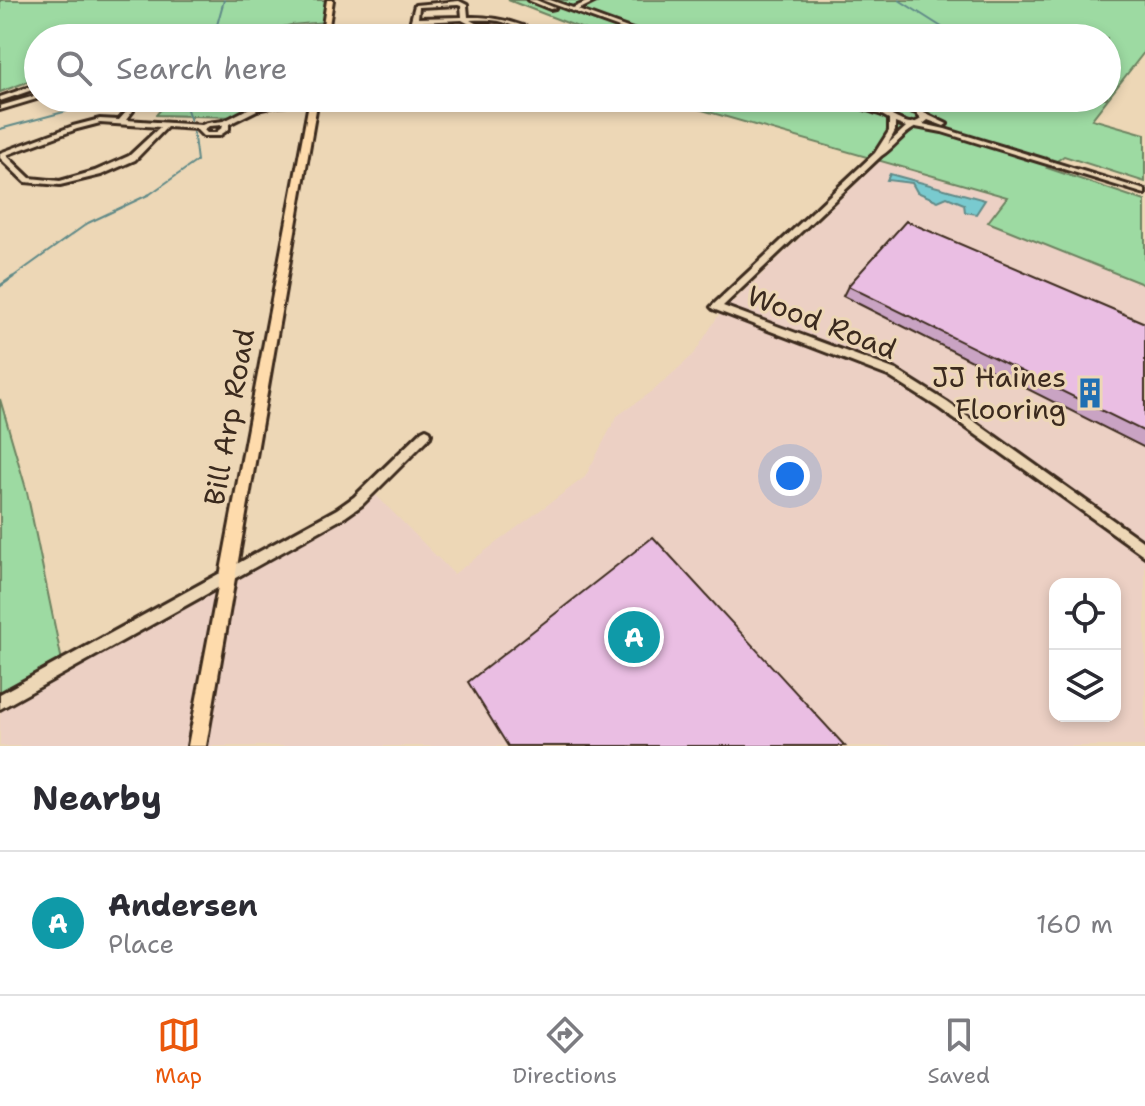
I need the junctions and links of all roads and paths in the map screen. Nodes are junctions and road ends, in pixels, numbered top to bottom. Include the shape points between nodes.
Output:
1 (330, 0) edge
2 (531, 0) edge
3 (545, 0) edge
4 (595, 0) edge
5 (574, 10) junction
6 (466, 21) junction
7 (414, 23) joint
8 (326, 24) edge
9 (474, 24) edge
10 (512, 24) edge
11 (597, 24) edge
12 (613, 24) edge
13 (24, 93) edge
14 (24, 100) edge
15 (1, 104) edge
16 (129, 112) edge
17 (247, 112) edge
18 (309, 112) edge
19 (874, 112) edge
20 (889, 112) edge
21 (913, 112) edge
22 (922, 112) edge
23 (922, 115) junction
24 (891, 118) junction
25 (122, 121) junction
26 (225, 123) junction
27 (165, 125) junction
28 (915, 125) junction
29 (202, 127) junction
30 (878, 154) junction
31 (1, 155) edge
32 (1145, 185) edge
33 (1145, 192) edge
34 (426, 434) dead end
35 (1145, 550) edge
36 (226, 576) junction
37 (0, 702) edge
38 (197, 746) edge

1 - 8 main road
2 - 11 street
3 - 5 street
4 - 5 street
5 - 12 street
6 - 7 street
6 - 7 street via 464,5 417,6
6 - 9 street
6 - 10 street
13 - 15 street
14 - 15 street
16 - 25 street
17 - 26 street
18 - 36 main road, Bill Arp Road
19 - 24 street
20 - 24 street
21 - 23 street
22 - 23 street
23 - 28 street via 924,122
23 - 32 street
24 - 28 street
24 - 30 street via 892,131
25 - 27 street
25 - 31 street via 75,127
26 - 29 street
26 - 29 street via 227,128 217,135 205,135
27 - 29 street
27 - 31 street via 142,149 98,173 60,183 28,180
28 - 30 street via 902,130
28 - 33 street
30 - 35 street, Wood Road via 716,307 892,373
34 - 36 street via 358,501
36 - 37 street
36 - 38 main road, Bill Arp Road

